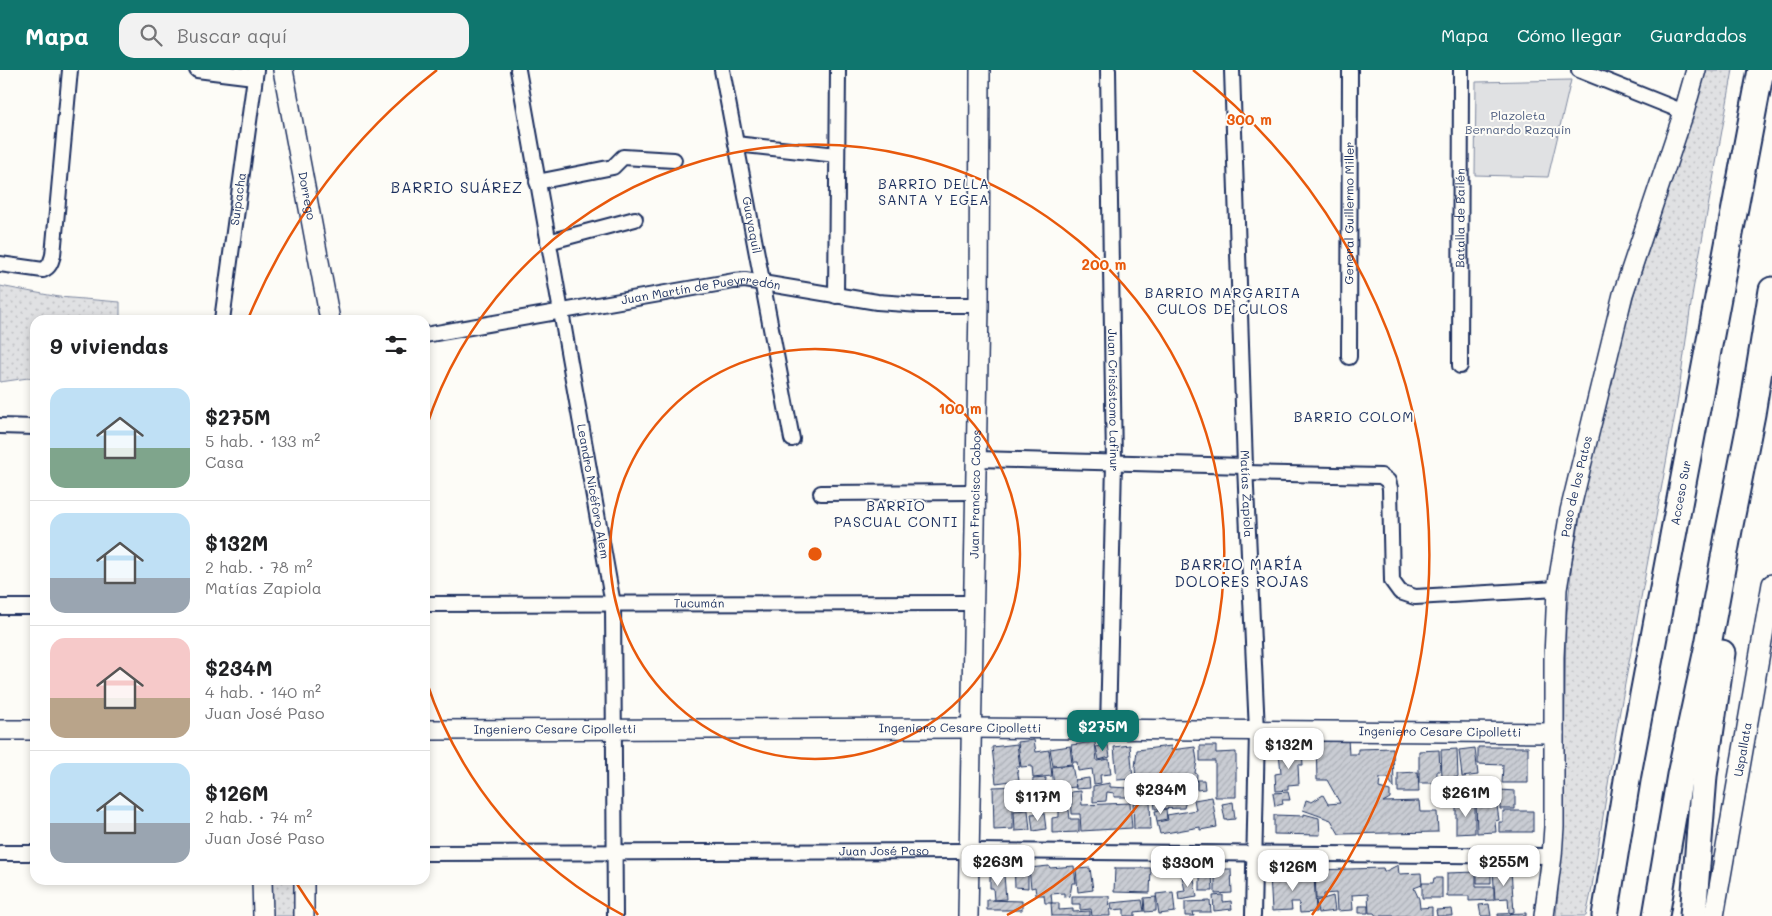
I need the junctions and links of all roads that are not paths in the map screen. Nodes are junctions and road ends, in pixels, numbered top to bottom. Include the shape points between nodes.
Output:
1 (70, 70) edge
2 (197, 70) edge
3 (283, 70) edge
4 (518, 70) edge
5 (722, 70) edge
6 (838, 70) edge
7 (980, 70) edge
8 (1108, 70) edge
9 (1232, 70) edge
10 (1350, 70) edge
11 (1460, 70) edge
12 (1579, 70) edge
13 (1696, 70) edge
14 (1748, 70) edge
15 (1761, 70) edge
16 (255, 74) edge
17 (1684, 112) junction
18 (736, 144) junction
19 (837, 155) junction
20 (674, 160) dead end
21 (537, 182) junction
22 (634, 219) dead end
23 (548, 242) junction
24 (0, 264) edge
25 (763, 283) junction
26 (1772, 290) edge
27 (836, 296) junction
28 (979, 305) junction
29 (560, 311) junction
30 (223, 315) edge
31 (329, 315) edge
32 (430, 334) edge
33 (1349, 357) dead end
34 (1460, 366) dead end
35 (1704, 374) junction
36 (1752, 414) junction
37 (0, 426) edge
38 (30, 427) edge
39 (792, 439) dead end
40 (977, 459) junction
41 (1114, 463) junction
42 (1246, 470) junction
43 (976, 492) junction
44 (821, 493) dead end
45 (1772, 584) edge
46 (1557, 589) junction
47 (973, 603) junction
48 (430, 604) edge
49 (613, 604) junction
50 (0, 607) edge
51 (30, 607) edge
52 (971, 728) junction
53 (614, 729) junction
54 (1108, 729) junction
55 (0, 730) edge
56 (30, 730) edge
57 (430, 730) edge
58 (1257, 731) junction
59 (1554, 733) junction
60 (969, 851) junction
61 (614, 852) junction
62 (1253, 852) junction
63 (0, 853) edge
64 (30, 853) edge
65 (430, 853) edge
66 (1552, 856) junction
67 (262, 885) edge
68 (304, 885) edge
69 (262, 916) edge
70 (304, 916) edge
71 (615, 916) edge
72 (968, 916) edge
73 (1253, 916) edge
74 (1544, 916) edge
75 (1605, 916) edge
76 (1656, 916) edge
77 (1693, 916) edge
78 (1714, 916) edge

1 - 24 street via 50,264 37,270
2 - 16 street
3 - 31 street, Dorrego
4 - 21 street, Leandro Nicéforo Alem
5 - 18 street, Guayaquil
6 - 19 street
7 - 28 street, Juan Francisco Cobos
8 - 41 street, Juan Crisóstomo Lafinur
9 - 42 street, Matías Zapiola
10 - 33 street, General Guillermo Miller
11 - 34 street, Batalla de Bailén
12 - 17 street
13 - 17 street, Paso de los Patos
14 - 35 highway via 1724,201
15 - 35 highway, Acceso Sur
16 - 30 street, Suipacha
17 - 46 street, Paso de los Patos via 1623,294 1570,511
18 - 19 street
18 - 25 street, Guayaquil
19 - 27 street
20 - 21 street via 623,156 613,167
21 - 23 street, Leandro Nicéforo Alem
22 - 23 street
23 - 29 street, Leandro Nicéforo Alem
25 - 27 street, Juan Martín de Pueyrredón
25 - 29 street, Juan Martín de Pueyrredón via 745,280 724,282
25 - 39 street, Guayaquil
26 - 36 highway
27 - 28 street, Juan Martín de Pueyrredón via 877,302
28 - 40 street, Juan Francisco Cobos
29 - 32 street, Juan Martín de Pueyrredón
29 - 49 street, Leandro Nicéforo Alem
35 - 75 highway, Acceso Sur via 1628,774
36 - 76 highway via 1680,775
36 - 77 highway via 1747,486 1704,776
37 - 38 street
40 - 41 street
40 - 43 street, Juan Francisco Cobos
41 - 42 street
41 - 54 street, Juan Crisóstomo Lafinur
42 - 46 street via 1381,476 1390,488 1392,581 1400,592 1415,597
42 - 58 street, Matías Zapiola
43 - 44 street
43 - 47 street, Juan Francisco Cobos
45 - 78 street, Uspallata
46 - 59 street, Paso de los Patos
47 - 49 street, Tucumán
47 - 52 street, Juan Francisco Cobos
48 - 49 street, Tucumán
49 - 53 street, Leandro Nicéforo Alem
50 - 51 street
52 - 53 street, Ingeniero Cesare Cipolletti
52 - 54 street, Ingeniero Cesare Cipolletti
52 - 60 street, Juan Francisco Cobos
53 - 57 street, Ingeniero Cesare Cipolletti
53 - 61 street, Leandro Nicéforo Alem
54 - 58 street, Ingeniero Cesare Cipolletti
55 - 56 street
58 - 59 street, Ingeniero Cesare Cipolletti
58 - 62 street, Matías Zapiola
59 - 66 street, Paso de los Patos
60 - 61 street, Juan José Paso
60 - 62 street, Juan José Paso
60 - 72 street, Juan Francisco Cobos
61 - 65 street, Juan José Paso
61 - 71 street, Leandro Nicéforo Alem
62 - 66 street, Juan José Paso
62 - 73 street, Matías Zapiola
63 - 64 street
66 - 74 street, Paso de los Patos
67 - 69 street
68 - 70 street

